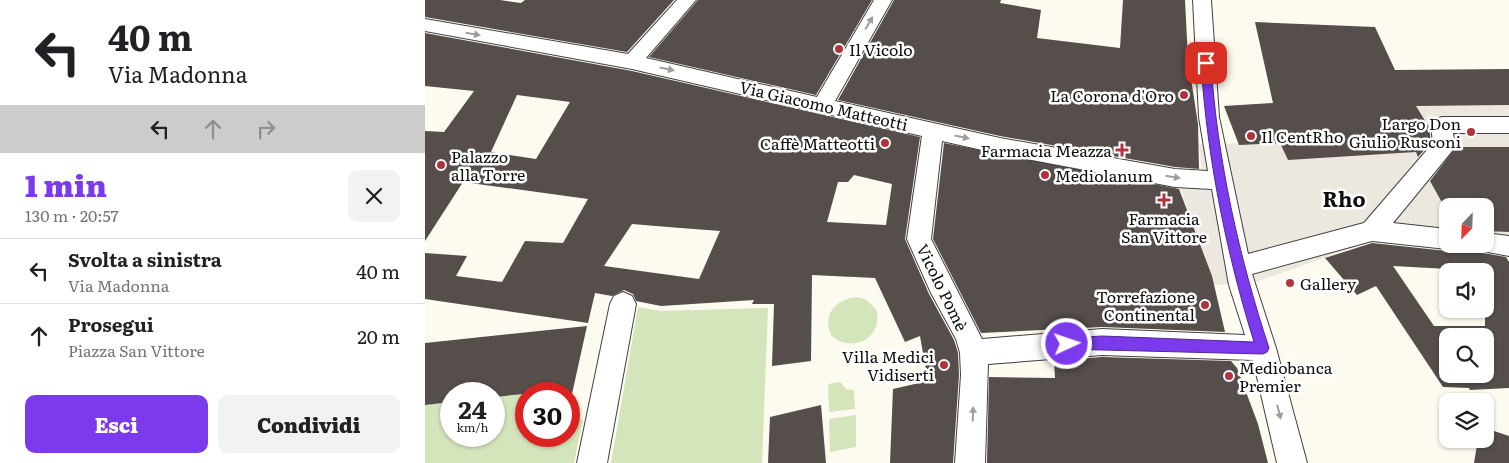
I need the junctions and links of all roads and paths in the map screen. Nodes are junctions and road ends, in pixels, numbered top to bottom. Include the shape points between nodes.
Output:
1 (687, 0) edge
2 (883, 0) edge
3 (1202, 0) edge
4 (425, 25) edge
5 (631, 62) junction
6 (822, 105) junction
7 (1509, 125) edge
8 (933, 131) junction
9 (1223, 181) junction
10 (1372, 230) junction
11 (1439, 238) edge
12 (1241, 276) junction
13 (623, 304) dead end
14 (1263, 348) junction
15 (973, 353) junction
16 (592, 463) edge
17 (971, 463) edge
18 (1291, 463) edge

1 - 5 street
6 -> 2 street
3 - 9 street via 1209,117
4 -> 5 street, Via Giacomo Matteotti
5 -> 6 street, Via Giacomo Matteotti
6 - 8 street, Via Giacomo Matteotti
7 - 10 street via 1443,135
8 -> 9 street, Via Giacomo Matteotti via 1175,178
8 - 15 street, Vicolo Pomè via 919,239
9 - 12 street
10 - 11 street
10 - 12 street
12 - 14 street
13 - 16 street
14 - 15 street via 1102,342
14 -> 18 street
17 -> 15 street, Vicolo Pomè

